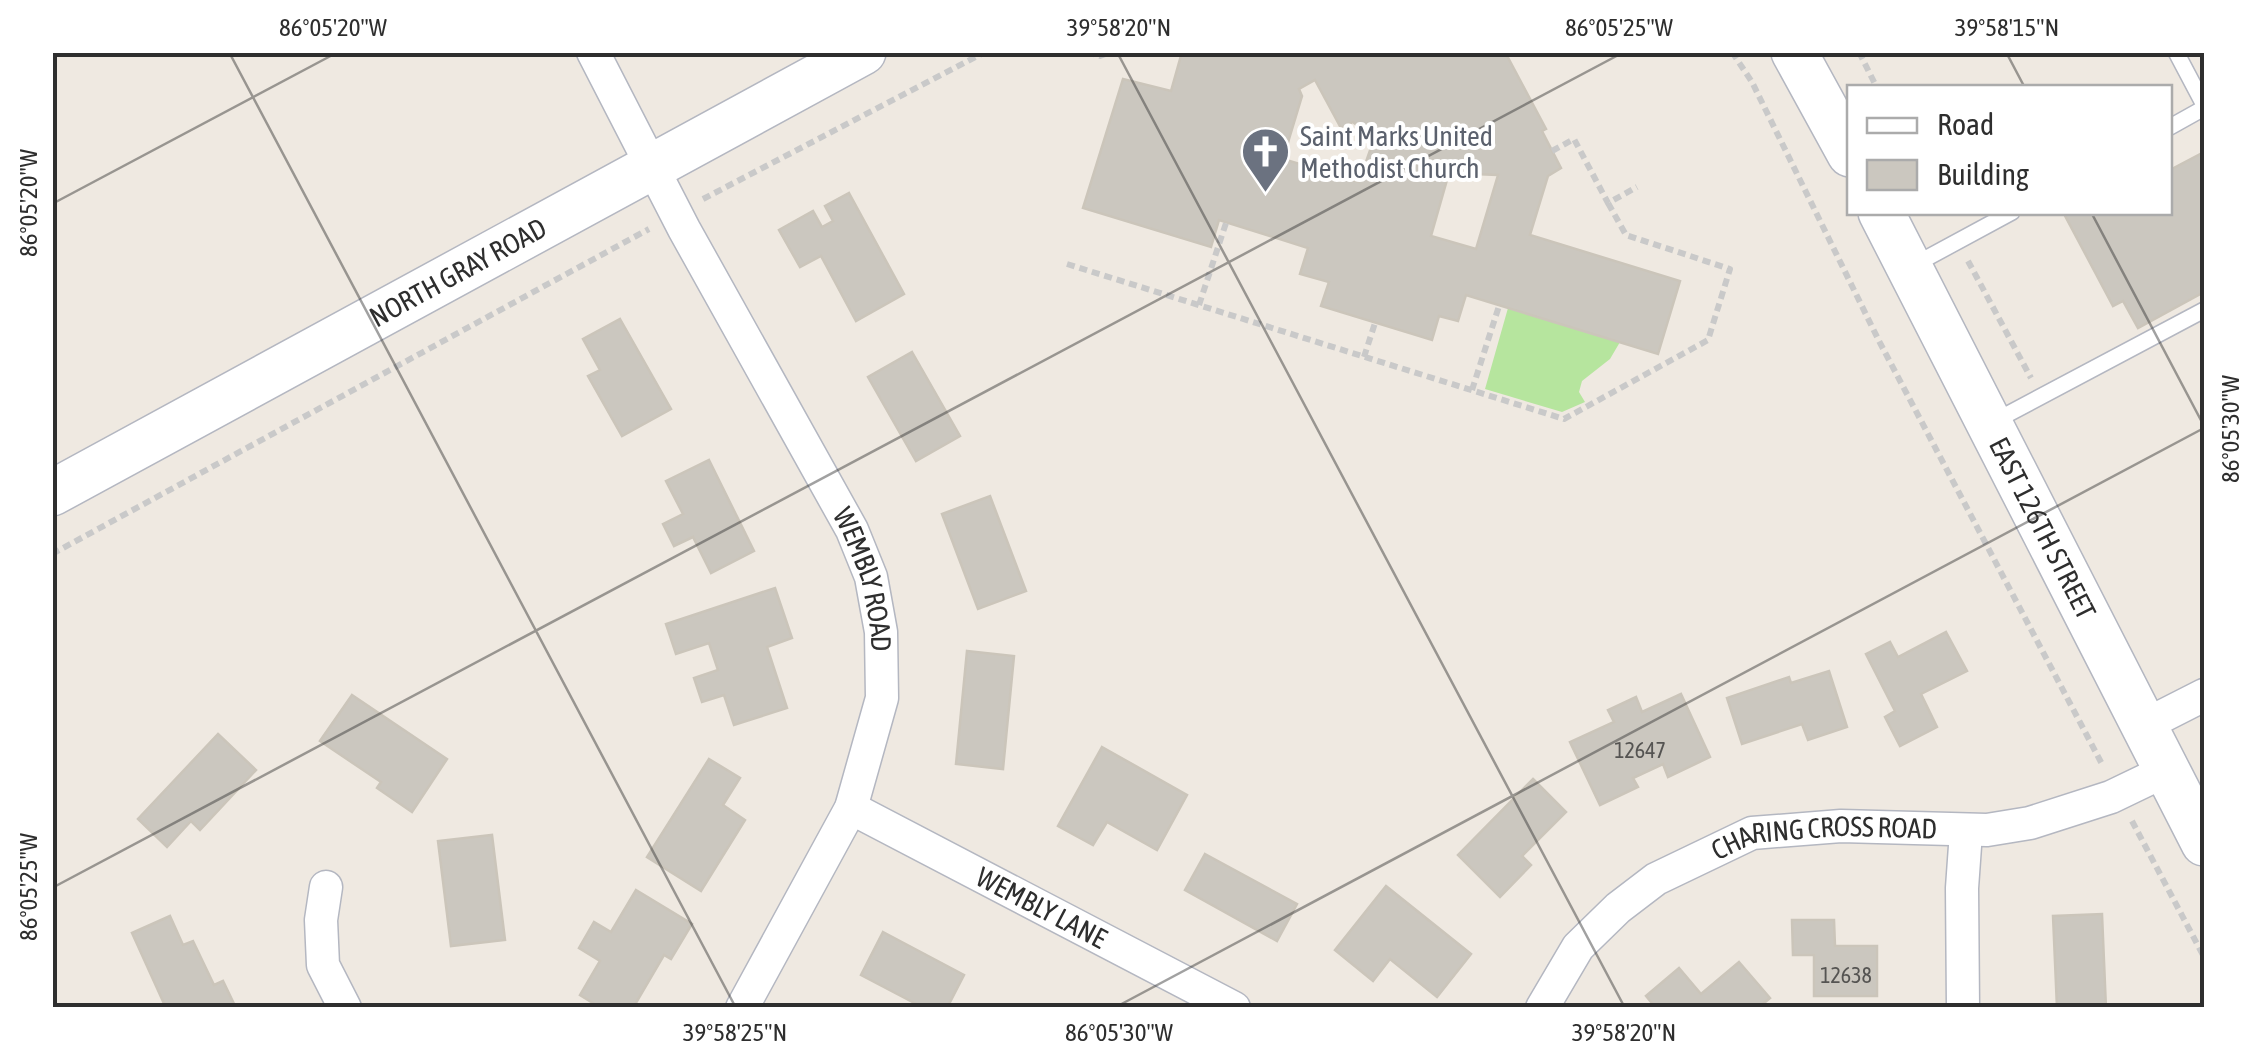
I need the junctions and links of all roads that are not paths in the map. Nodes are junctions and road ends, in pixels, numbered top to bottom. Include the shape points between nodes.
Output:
1 (592, 52) edge
2 (863, 52) edge
3 (1794, 52) edge
4 (2176, 52) edge
5 (2204, 107) edge
6 (2172, 126) edge
7 (1847, 149) edge
8 (652, 168) junction
9 (1883, 215) edge
10 (2006, 215) edge
11 (1910, 267) junction
12 (2204, 310) edge
13 (1989, 424) junction
14 (52, 493) edge
15 (2204, 694) edge
16 (2143, 726) junction
17 (2184, 786) edge
18 (851, 808) junction
19 (1966, 832) junction
20 (2204, 843) edge
21 (326, 887) dead end
22 (345, 1008) edge
23 (742, 1008) edge
24 (1234, 1008) edge
25 (1542, 1008) edge
26 (1963, 1008) edge

1 - 8 street, WEMBLY ROAD
2 - 8 street, NORTH GRAY ROAD
3 - 7 street
4 - 5 lane
5 - 6 lane
8 - 14 street, NORTH GRAY ROAD
8 - 18 street, WEMBLY ROAD via 852,530 871,577 882,698
9 - 11 street, EAST 126TH STREET
10 - 11 lane
11 - 13 street, EAST 126TH STREET
12 - 13 lane
13 - 16 street, EAST 126TH STREET
15 - 16 street
16 - 17 street, EAST 126TH STREET
17 - 19 street, CHARING CROSS ROAD via 2118,794 2030,823
17 - 20 street, EAST 126TH STREET
18 - 23 street, WEMBLY ROAD
18 - 24 street, WEMBLY LANE
19 - 25 street, CHARING CROSS ROAD via 1841,826 1752,832 1656,878 1618,908 1578,947
19 - 26 street
21 - 22 street via 322,965

